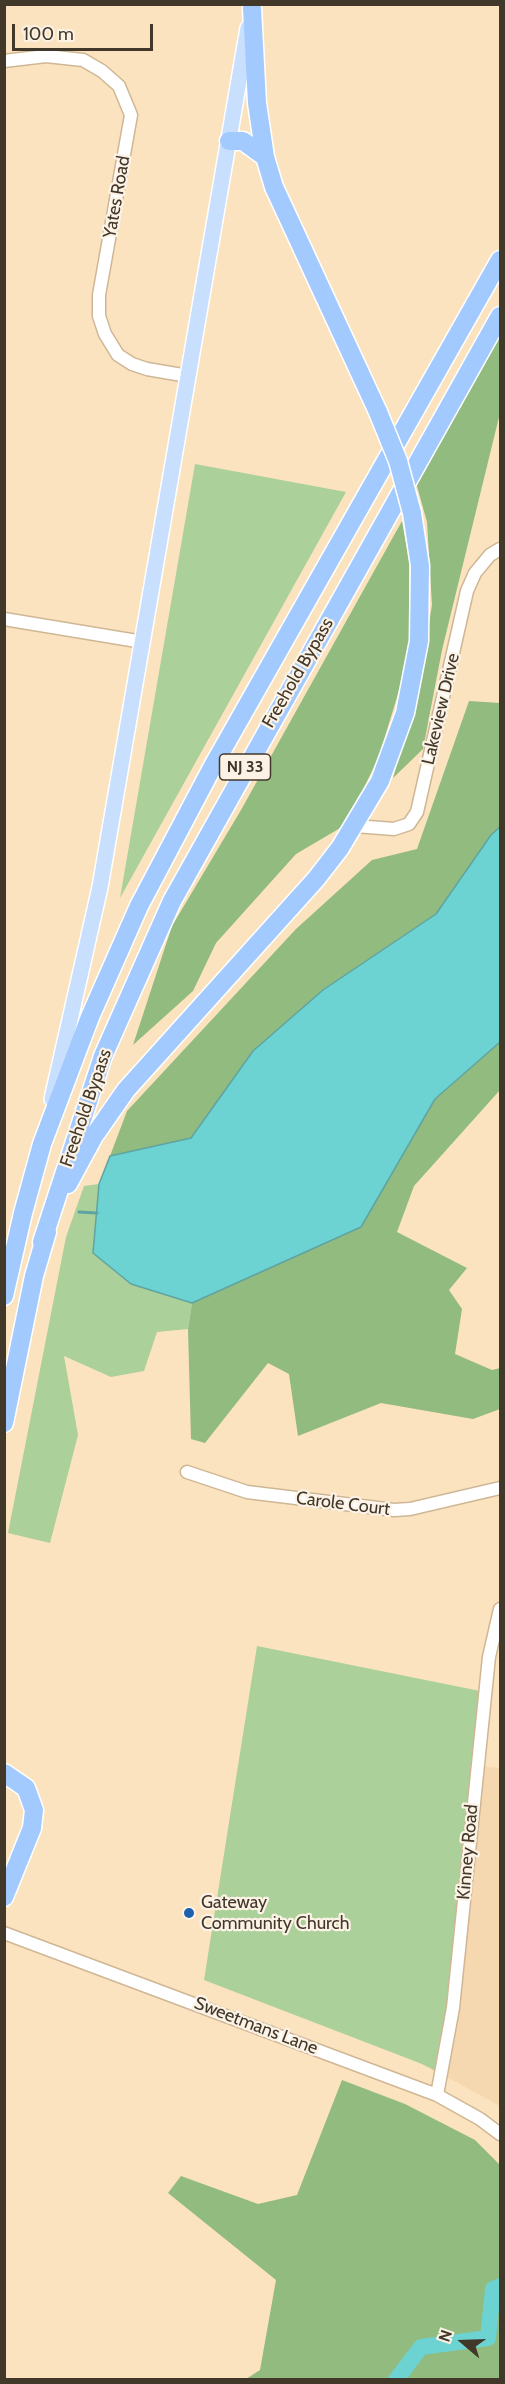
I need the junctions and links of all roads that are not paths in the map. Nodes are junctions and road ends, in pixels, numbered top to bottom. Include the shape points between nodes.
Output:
1 (252, 6) edge
2 (4, 62) edge
3 (229, 141) junction
4 (265, 157) junction
5 (501, 260) edge
6 (501, 316) edge
7 (188, 376) junction
8 (501, 549) edge
9 (4, 619) edge
10 (143, 642) junction
11 (355, 826) junction
12 (42, 1144) junction
13 (42, 1242) junction
14 (4, 1296) edge
15 (4, 1424) edge
16 (187, 1472) dead end
17 (501, 1488) edge
18 (501, 1609) edge
19 (4, 1773) edge
20 (4, 1897) edge
21 (4, 1933) edge
22 (437, 2095) junction
23 (501, 2134) edge

1 - 3 main road
1 - 4 highway via 257,103
2 - 7 street, Yates Road via 46,56 83,60 119,86 131,115 99,294 99,316 118,355 147,369
3 - 4 highway via 243,141
3 - 7 main road
4 - 11 highway, bridge via 278,199 398,461 412,513 420,566 421,605 414,677 393,750
5 - 12 highway, Freehold Bypass / NJ 33 via 162,860 108,974
6 - 13 highway, Freehold Bypass / NJ 33 via 172,901 103,1056
7 - 10 main road
8 - 11 street, Lakeview Drive via 490,555 475,573 467,591 417,812 409,824 394,829
9 - 10 street
10 - 12 main road via 100,887
11 - 13 highway via 316,879 126,1090 94,1136
12 - 14 highway, NJ 33
13 - 15 highway, NJ 33
16 - 17 street, Carole Court via 247,1492 394,1510
18 - 22 street, Kinney Road via 489,1657 453,2008
19 - 20 highway via 26,1788 34,1810 32,1828
21 - 22 street, Sweetmans Lane
22 - 23 street, Sweetmans Lane

